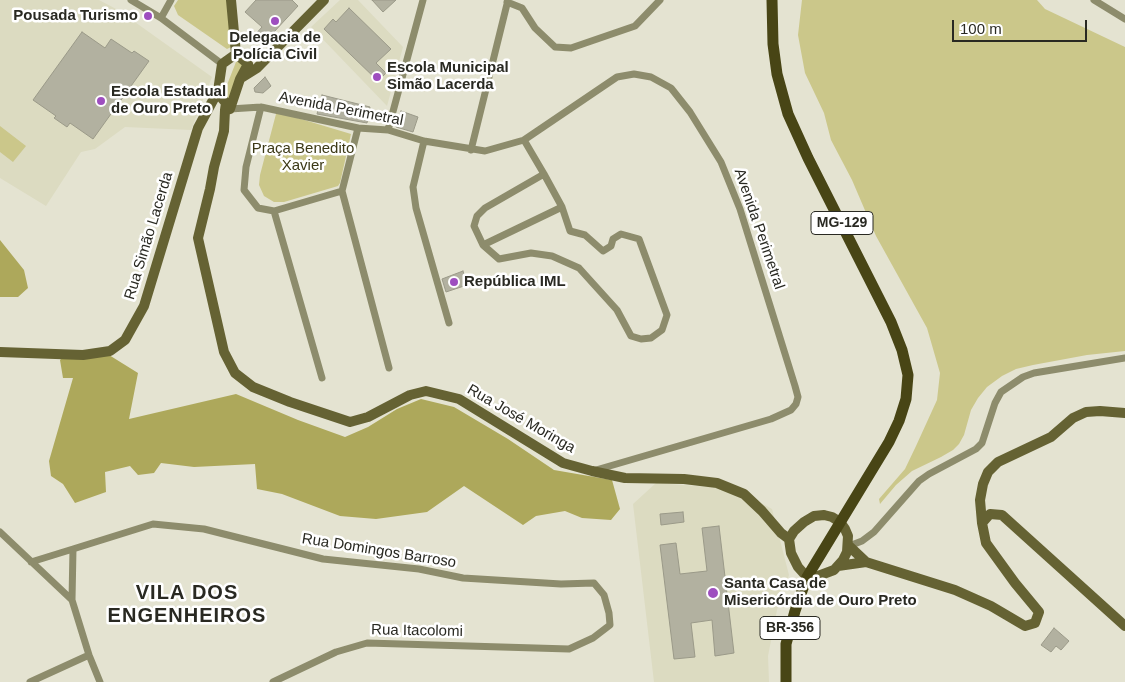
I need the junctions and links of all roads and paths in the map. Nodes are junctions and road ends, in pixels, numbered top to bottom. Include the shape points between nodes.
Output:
1 (131, 0) edge
2 (171, 0) edge
3 (231, 0) edge
4 (324, 0) edge
5 (423, 0) edge
6 (660, 0) edge
7 (772, 0) edge
8 (1094, 0) edge
9 (1111, 0) edge
10 (507, 1) edge
11 (1106, 8) junction
12 (160, 18) junction
13 (1125, 19) edge
14 (236, 54) junction
15 (222, 64) junction
16 (253, 66) junction
17 (218, 91) junction
18 (227, 107) junction
19 (261, 107) junction
20 (198, 128) junction
21 (358, 128) junction
22 (388, 130) junction
23 (524, 140) junction
24 (424, 141) junction
25 (471, 150) junction
26 (544, 174) junction
27 (342, 191) junction
28 (562, 207) junction
29 (274, 211) junction
30 (484, 245) junction
31 (449, 323) dead end
32 (0, 352) edge
33 (1125, 358) edge
34 (389, 368) dead end
35 (322, 378) dead end
36 (1125, 413) edge
37 (592, 472) junction
38 (840, 522) junction
39 (982, 523) junction
40 (0, 532) edge
41 (789, 539) junction
42 (848, 546) junction
43 (73, 549) junction
44 (31, 562) junction
45 (866, 562) junction
46 (838, 566) junction
47 (807, 577) junction
48 (72, 600) junction
49 (1125, 626) edge
50 (569, 649) joint
51 (89, 655) junction
52 (30, 682) edge
53 (100, 682) edge
54 (273, 682) edge
55 (786, 682) edge

1 - 12 street
2 - 12 street
3 - 14 street
4 - 16 street
5 - 22 street
6 - 10 street via 635,26 571,48 555,47 535,28 522,8
7 - 38 main road, MG-129 via 777,74 788,114 891,322 908,375 906,399 899,421
8 - 11 street
9 - 11 street
10 - 25 street
11 - 13 street
12 - 15 street
14 - 15 street
14 - 16 street
15 - 17 street, Rua Simão Lacerda
16 - 18 street, Rua José Moringa via 240,79
17 - 18 street
17 - 20 street, Rua Simão Lacerda
18 - 19 street, Avenida Perimetral
18 - 20 street
18 - 37 street, Rua José Moringa via 198,238 224,352 235,373 253,387 350,422 368,417 410,395 426,392 458,399 562,463
19 - 21 street, Avenida Perimetral
19 - 29 street via 246,167 244,190 258,208
20 - 32 street, Rua Simão Lacerda via 144,306 126,340 110,351 83,354
21 - 22 street, Avenida Perimetral
21 - 27 street
22 - 24 street, Avenida Perimetral
23 - 25 street, Avenida Perimetral via 485,151
23 - 26 street
23 - 37 street, Avenida Perimetral via 617,77 634,74 651,77 671,88 721,162 740,209 798,397 796,404 783,415
24 - 25 street, Avenida Perimetral
24 - 31 street via 413,187
26 - 28 street
26 - 30 street via 485,208 477,216 474,226
27 - 29 street
27 - 34 street
28 - 30 street
28 - 30 street via 570,231 585,235 603,251 612,246 613,239 621,234 639,239 667,315 662,330 651,338 631,336 617,310 578,268 552,256 532,253 499,259
29 - 35 street
33 - 42 street via 1034,372 1023,377 1001,392 982,443 976,449 919,481 874,532
36 - 39 street via 1086,412 1051,437 998,462 988,472 983,484 980,500
37 - 41 street, Rua José Moringa via 625,478 718,483 744,494
38 - 41 street via 824,515 814,516 794,530
38 - 42 street via 848,536
38 - 47 main road, MG-129
39 - 45 street via 986,543 1039,612 1035,623 1024,626 955,590
39 - 49 street via 990,514 1002,515
40 - 44 street
41 - 47 street via 790,553
42 - 45 street
42 - 46 street
43 - 44 street
43 - 48 street
43 - 50 street, Rua Domingos Barroso via 153,524 204,529 323,559 419,569 463,578 594,583 604,595 610,625 593,638
44 - 48 street
45 - 46 street
46 - 47 street via 826,574
47 - 55 main road, BR-356 via 786,644
48 - 51 street
50 - 54 street, Rua Itacolomi via 368,643 336,652
51 - 52 street
51 - 53 street

